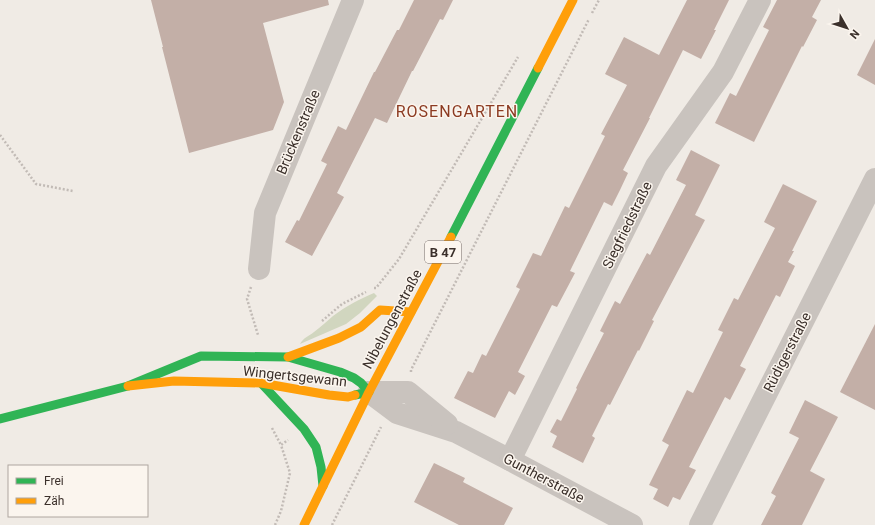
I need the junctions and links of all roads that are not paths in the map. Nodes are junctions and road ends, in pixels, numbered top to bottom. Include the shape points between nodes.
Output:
1 (353, 0) edge
2 (573, 0) edge
3 (760, 0) edge
4 (875, 179) edge
5 (259, 269) road end
6 (411, 312) junction
7 (288, 357) junction
8 (261, 383) junction
9 (128, 386) junction
10 (369, 392) junction
11 (0, 419) edge
12 (456, 432) junction
13 (510, 460) junction
14 (323, 486) junction
15 (304, 525) edge
16 (632, 525) edge
17 (700, 525) edge

1 - 5 street, Brückenstraße via 264,213
2 - 6 main road, Nibelungenstraße / B 47
3 - 13 street, Siegfriedstraße via 723,72 656,166
4 - 17 street, Rüdigerstraße
6 - 7 main road via 380,310 356,330
6 - 10 main road, Nibelungenstraße / B 47
7 - 9 main road, Wingertsgewann via 201,356
7 - 10 main road, Wingertsgewann via 354,378
8 - 9 main road, Wingertsgewann via 174,381
8 - 10 main road, Wingertsgewann via 348,397
8 - 14 main road via 304,429 316,447
9 - 11 main road, Wingertsgewann
10 - 12 street, Guntherstraße via 397,413
10 - 12 street, Guntherstraße via 408,392
10 - 14 main road, Nibelungenstraße / B 47
12 - 13 street, Guntherstraße
13 - 16 street, Guntherstraße
14 - 15 main road, Nibelungenstraße / B 47

